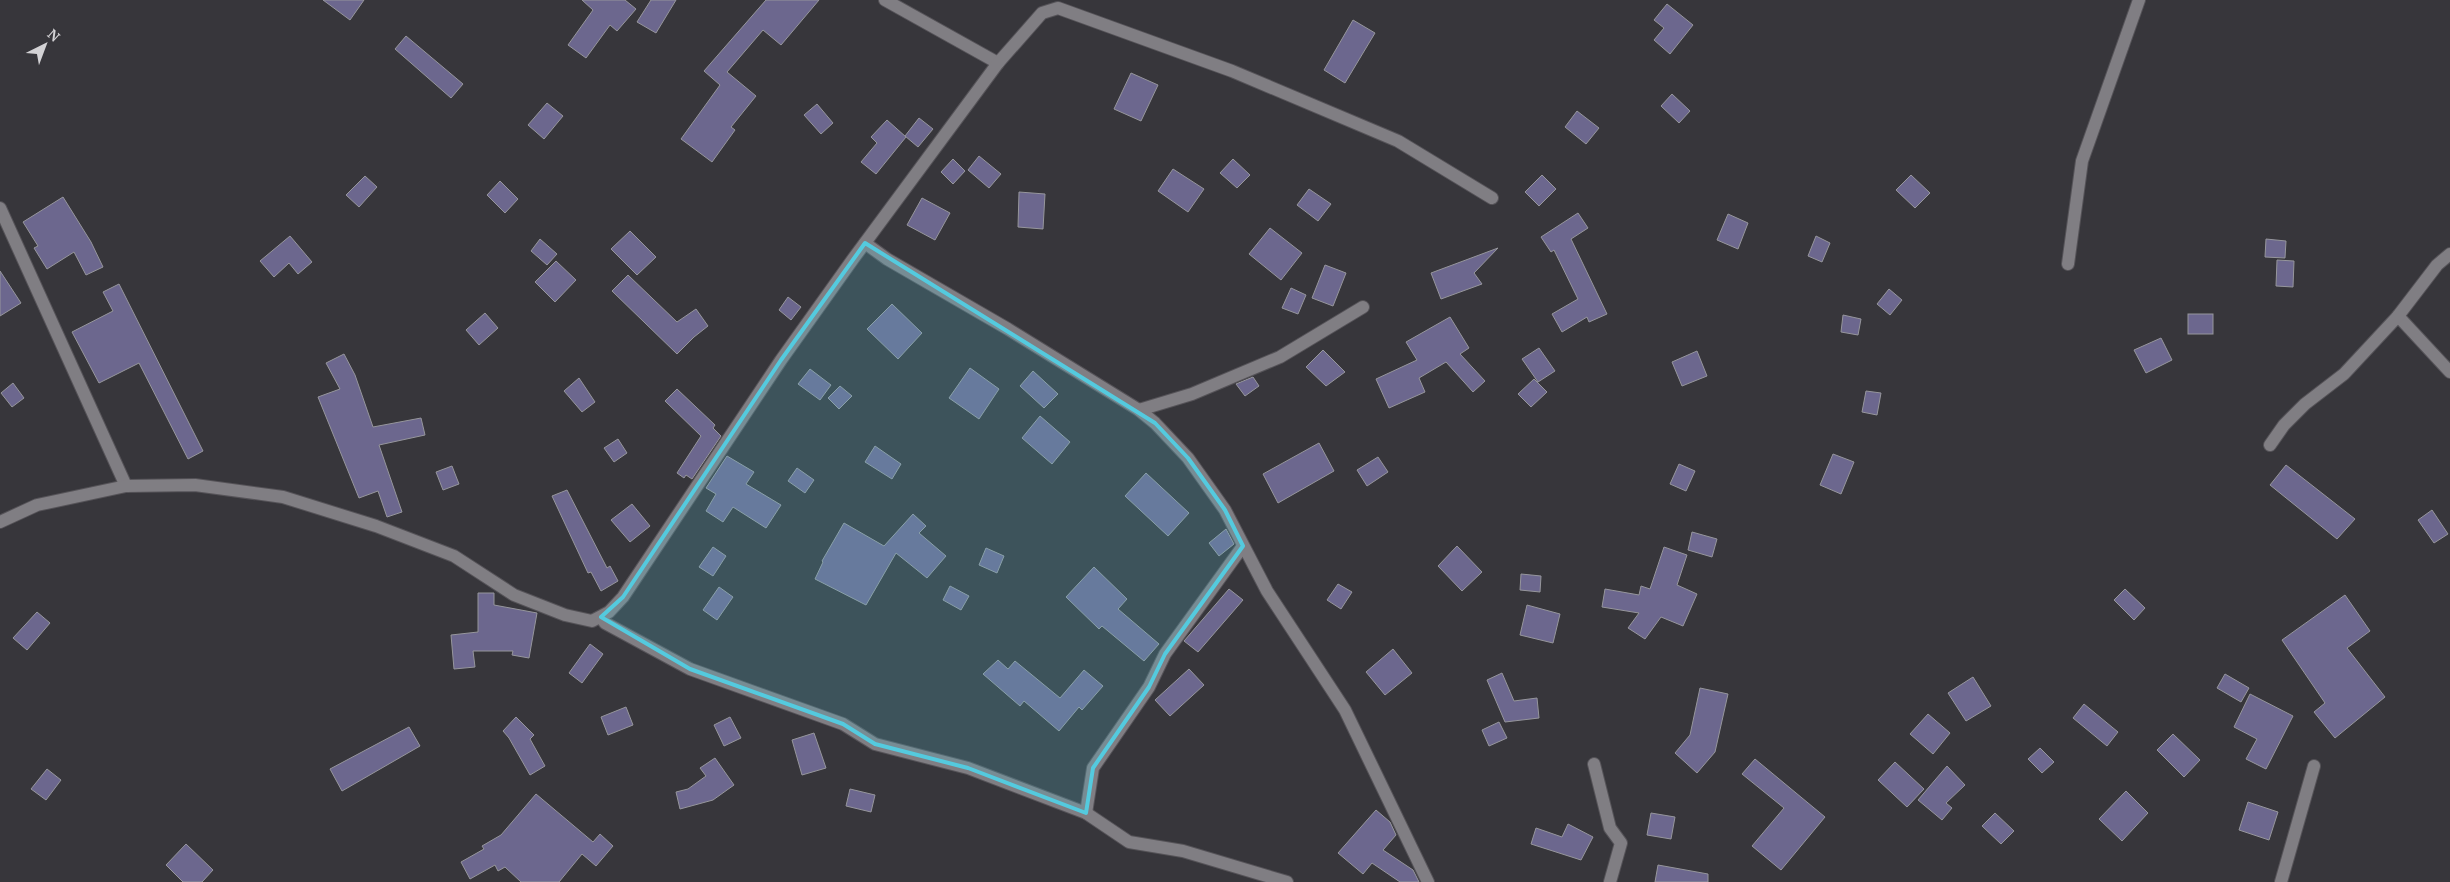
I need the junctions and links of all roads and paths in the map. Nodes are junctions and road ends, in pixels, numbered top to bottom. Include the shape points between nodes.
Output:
1 (885, 0) edge
2 (2139, 0) edge
3 (1052, 5) edge
4 (998, 63) junction
5 (1492, 198) dead end
6 (0, 208) edge
7 (865, 243) junction
8 (2450, 254) edge
9 (2068, 264) dead end
10 (1363, 307) dead end
11 (2398, 316) junction
12 (2450, 372) edge
13 (1139, 410) junction
14 (2270, 444) dead end
15 (126, 486) junction
16 (0, 522) edge
17 (1243, 546) junction
18 (601, 617) junction
19 (1594, 764) dead end
20 (2314, 766) dead end
21 (1086, 813) junction
22 (1287, 882) edge
23 (1428, 882) edge
24 (1610, 882) edge
25 (2281, 882) edge

1 - 4 street
2 - 9 street via 2082,161
3 - 4 street
3 - 5 street via 1223,68 1398,141
4 - 7 street
6 - 15 street
7 - 13 street via 888,260
7 - 18 street via 781,360 623,597
8 - 11 street via 2437,265
10 - 13 street via 1280,357 1192,394
11 - 12 street
11 - 14 street via 2344,374 2305,404
13 - 17 street via 1188,458 1225,510
15 - 16 street via 37,504
15 - 18 street via 195,485 283,497 376,526 454,556 514,595 565,616 592,621
17 - 21 street via 1165,654 1149,687 1093,768
17 - 23 street via 1267,592 1345,710
18 - 21 street via 605,623 690,669 843,724 875,744 968,768
19 - 24 street via 1610,828 1621,843
20 - 25 street
21 - 22 street via 1130,842 1184,851

